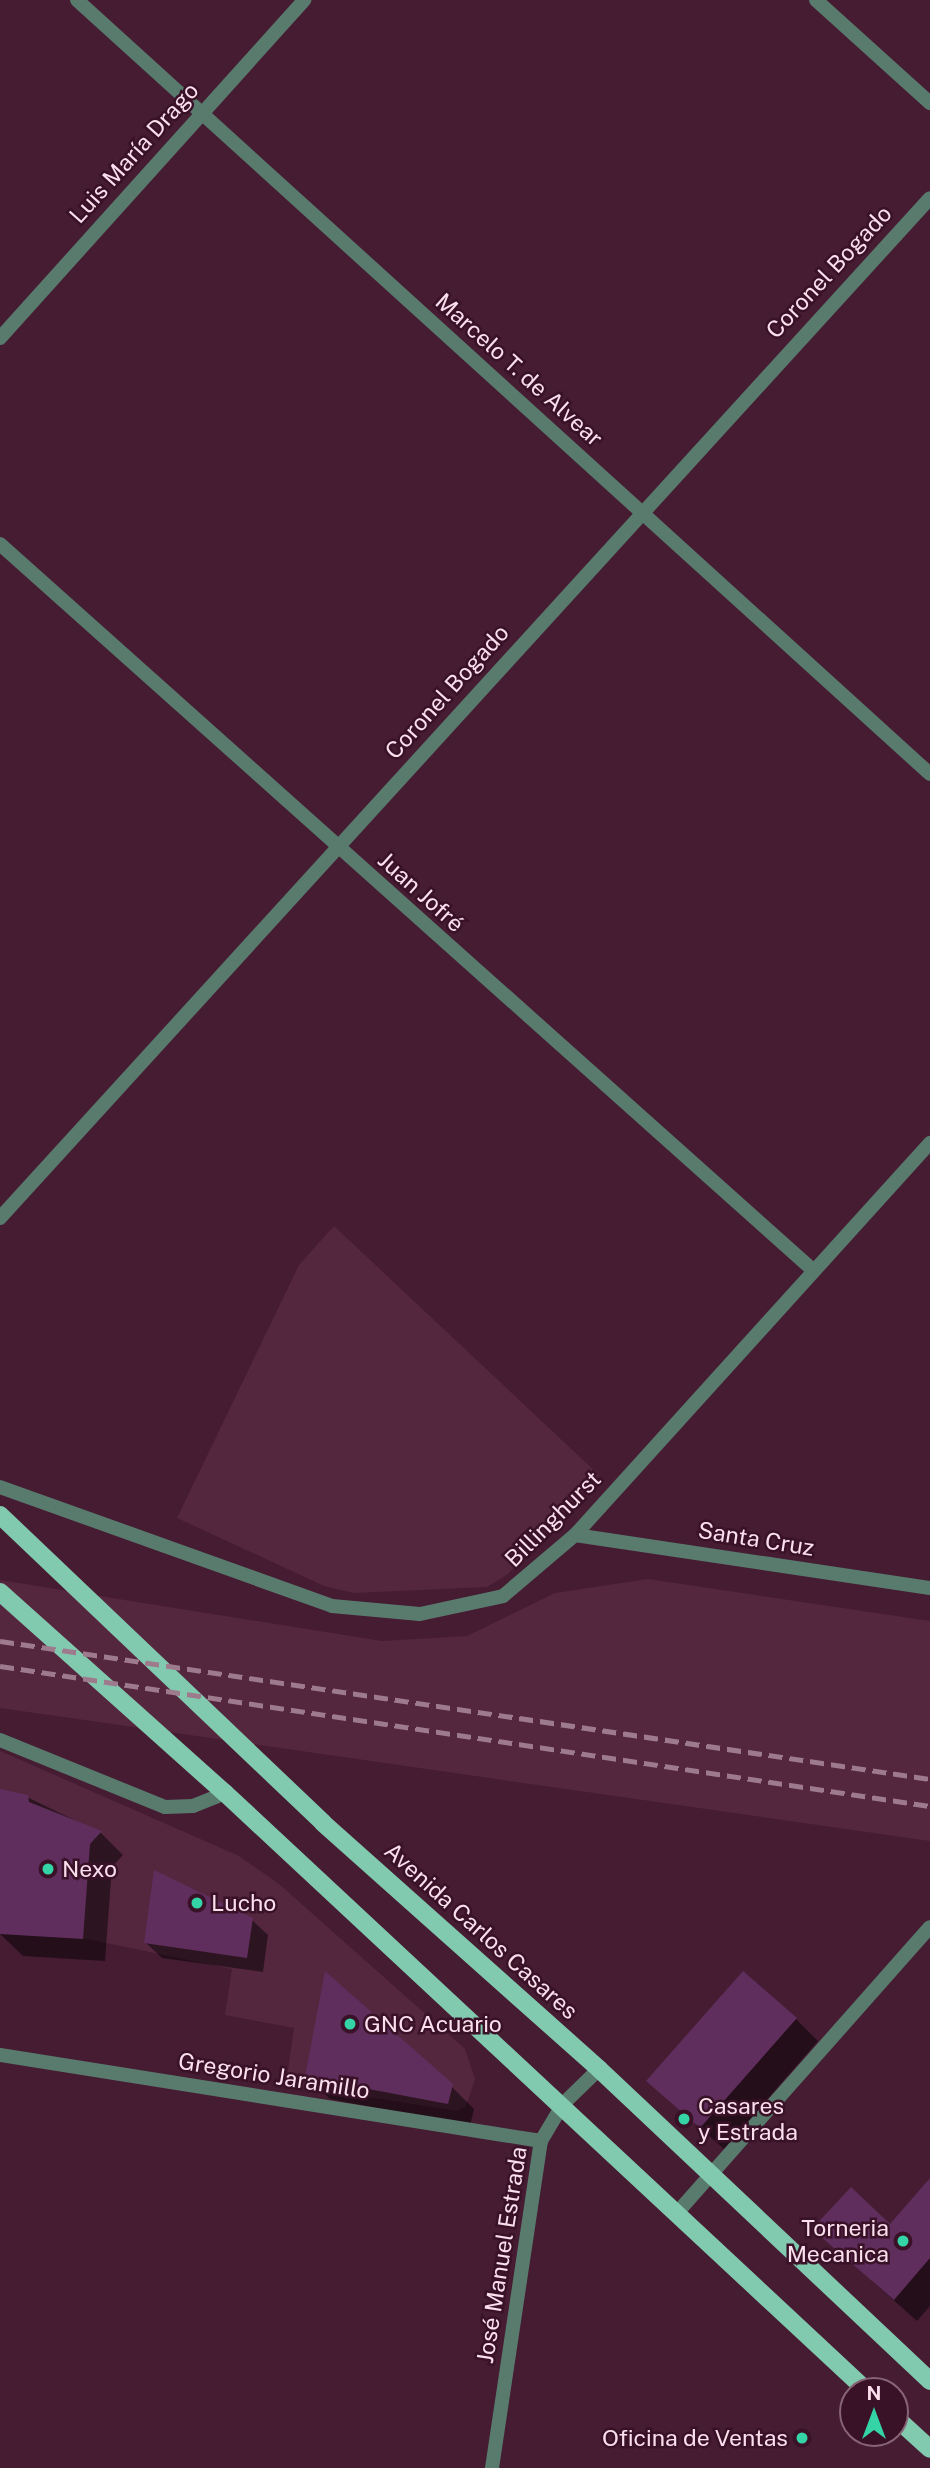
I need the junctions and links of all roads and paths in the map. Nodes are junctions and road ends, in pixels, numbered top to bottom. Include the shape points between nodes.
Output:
1 (77, 0) edge
2 (304, 0) edge
3 (817, 0) edge
4 (930, 103) edge
5 (200, 112) junction
6 (930, 198) edge
7 (0, 338) edge
8 (639, 510) junction
9 (0, 544) edge
10 (930, 774) edge
11 (338, 848) junction
12 (930, 1143) edge
13 (0, 1218) edge
14 (814, 1271) junction
15 (0, 1488) edge
16 (0, 1515) edge
17 (575, 1535) junction
18 (930, 1588) edge
19 (0, 1592) edge
20 (0, 1740) edge
21 (225, 1793) junction
22 (930, 1927) edge
23 (0, 2055) edge
24 (599, 2069) junction
25 (563, 2104) junction
26 (541, 2141) junction
27 (710, 2174) junction
28 (676, 2214) junction
29 (852, 2377) edge
30 (930, 2381) edge
31 (909, 2430) edge
32 (930, 2449) edge
33 (492, 2468) edge

1 - 5 street, Marcelo T. de Alvear
2 - 5 street, Luis María Drago
3 - 4 street
5 - 7 street, Luis María Drago
5 - 8 street, Marcelo T. de Alvear
6 - 8 street, Coronel Bogado
8 - 10 street, Marcelo T. de Alvear
8 - 11 street, Coronel Bogado
9 - 11 street, Juan Jofré
11 - 13 street, Coronel Bogado
11 - 14 street, Juan Jofré
12 - 14 street, Billinghurst
14 - 17 street, Billinghurst
15 - 17 street, Billinghurst via 332,1606 374,1615 466,1608 503,1596
16 - 24 main road, Avenida Carlos Casares via 323,1823
17 - 18 street, Santa Cruz
19 - 21 main road
20 - 21 street via 164,1807 193,1806
21 - 25 main road
22 - 27 street
23 - 26 street, Gregorio Jaramillo
24 - 25 street, José Manuel Estrada
24 - 27 main road, Avenida Carlos Casares
25 - 26 street, José Manuel Estrada
25 - 28 main road
26 - 33 street, José Manuel Estrada
27 - 28 street
27 - 30 main road, Avenida Carlos Casares
28 - 29 main road
31 - 32 main road

